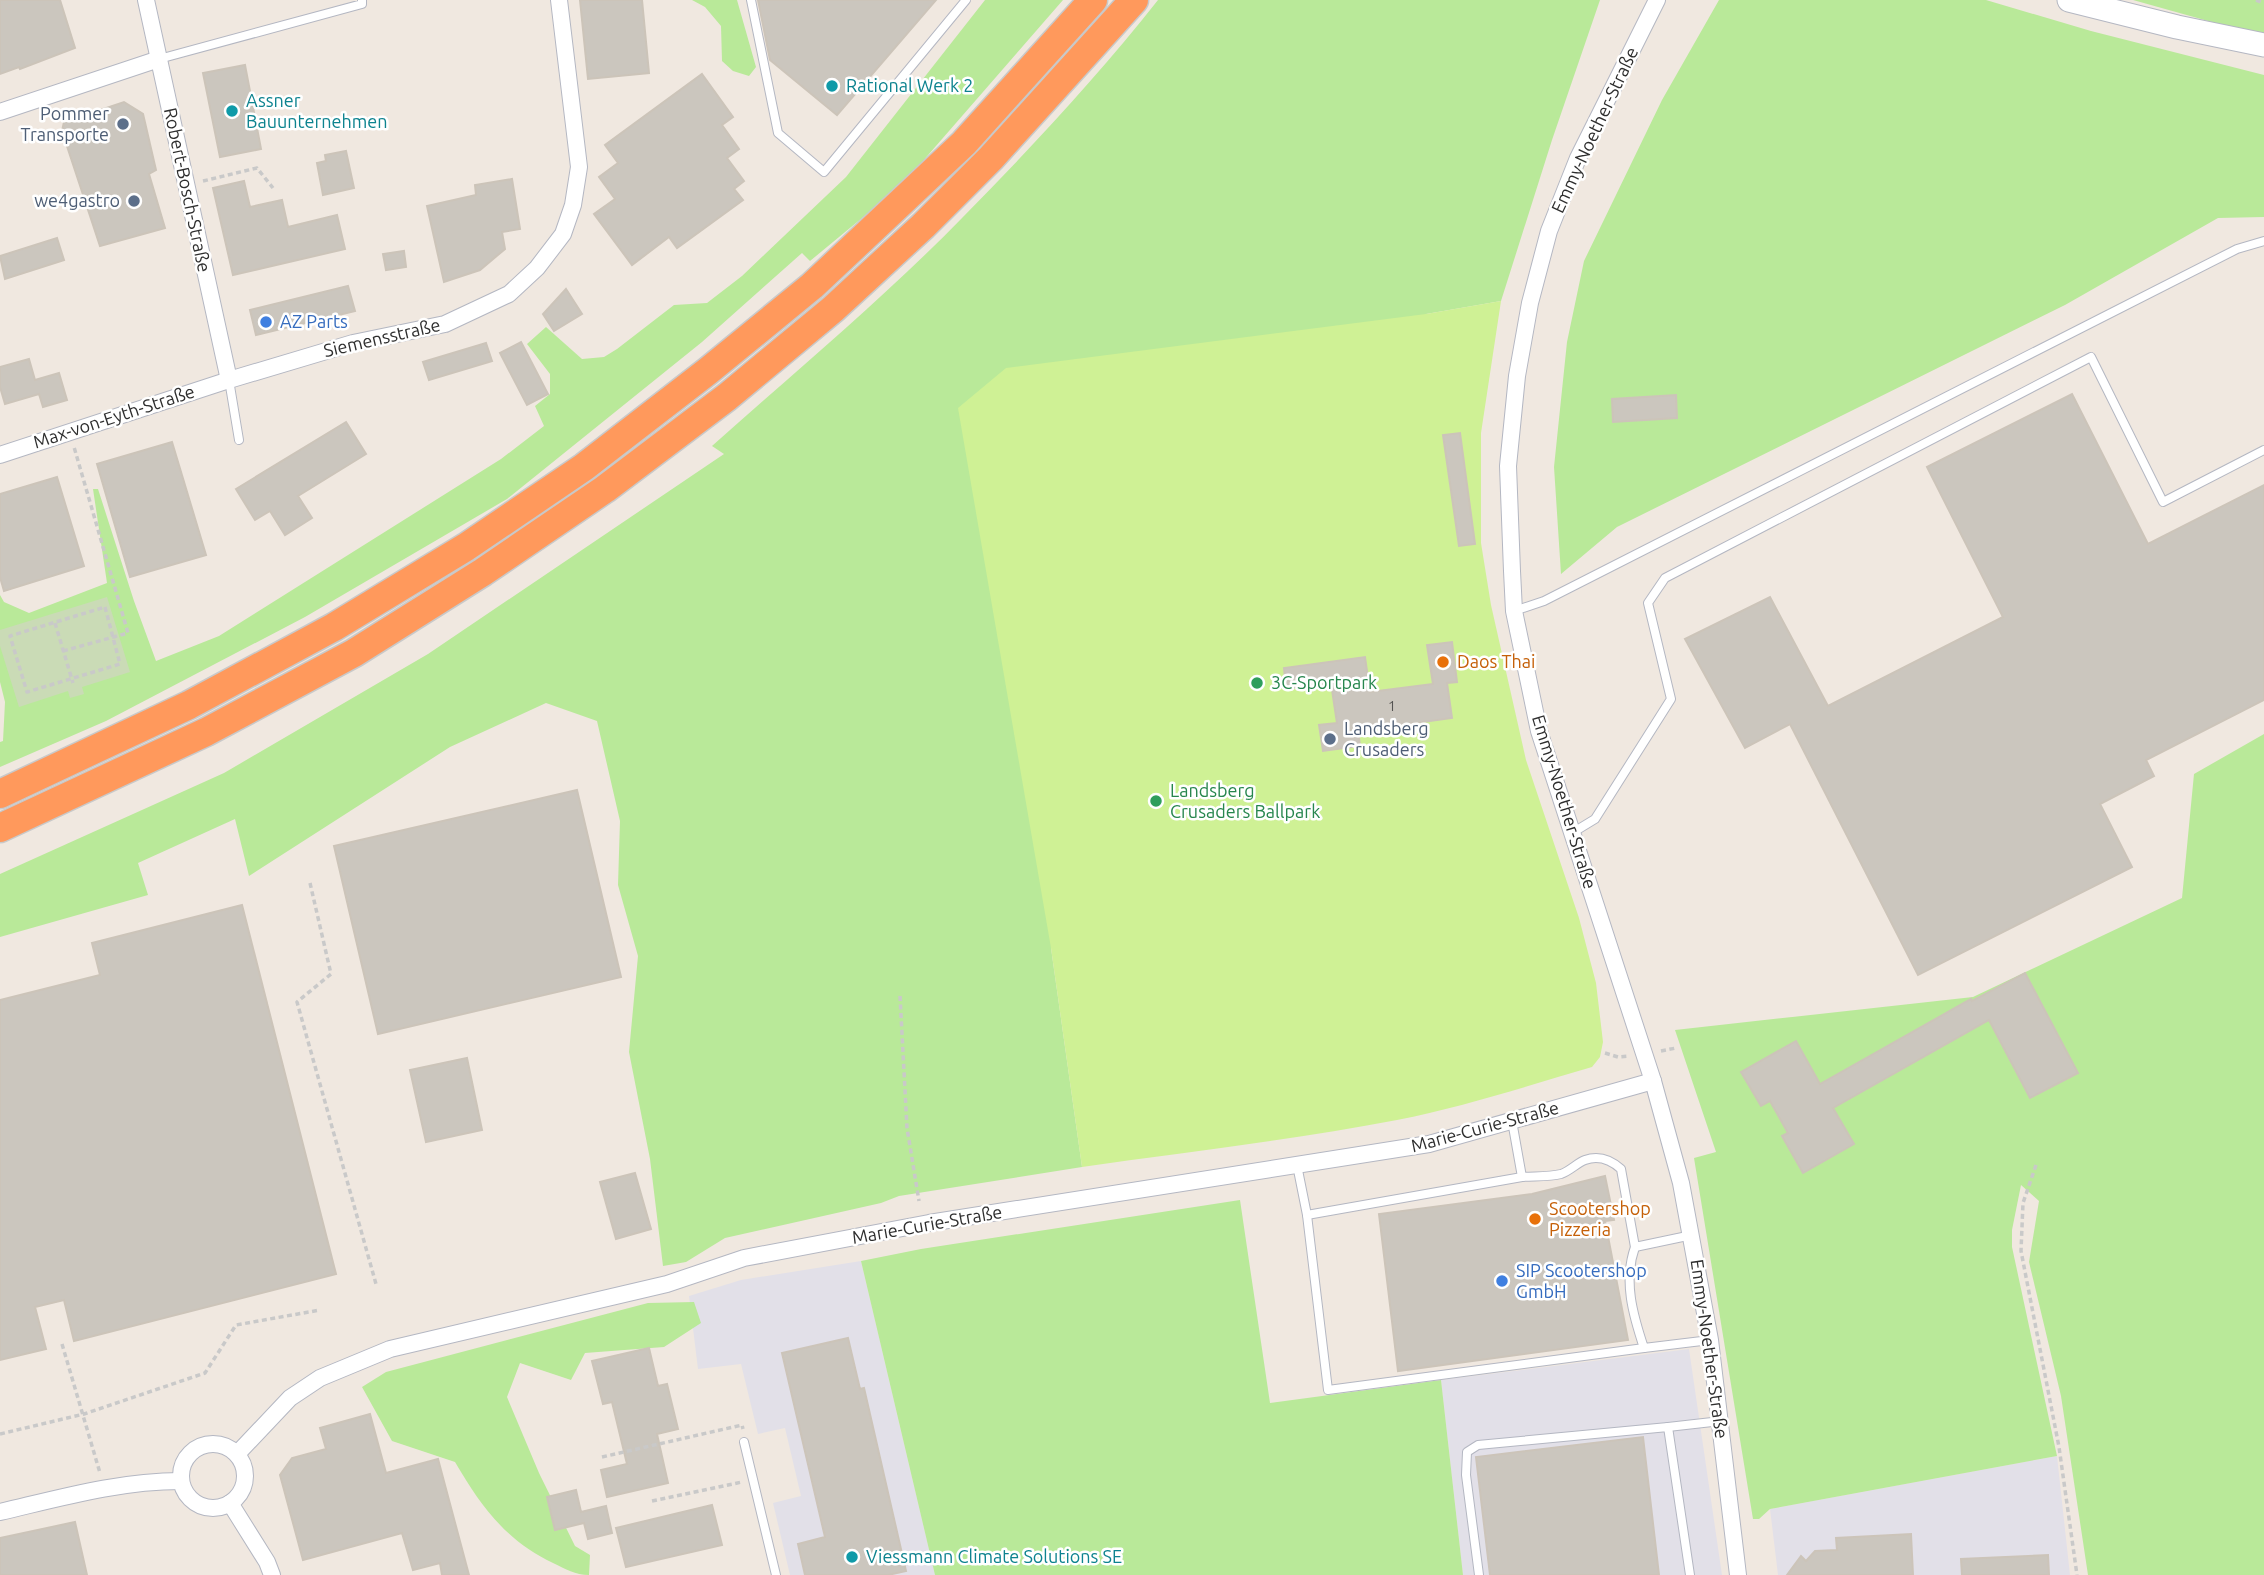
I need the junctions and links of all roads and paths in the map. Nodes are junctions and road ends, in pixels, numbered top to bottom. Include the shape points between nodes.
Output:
1 (146, 0) edge
2 (362, 0) edge
3 (559, 0) edge
4 (751, 0) edge
5 (966, 0) edge
6 (1093, 0) edge
7 (1134, 0) edge
8 (1657, 0) edge
9 (2069, 0) edge
10 (2256, 0) edge
11 (2264, 3) edge
12 (2264, 46) edge
13 (159, 59) junction
14 (0, 113) edge
15 (186, 184) junction
16 (273, 188) dead end
17 (2264, 240) edge
18 (229, 380) junction
19 (70, 432) junction
20 (239, 440) dead end
21 (2264, 450) edge
22 (0, 455) edge
23 (1514, 611) junction
24 (55, 623) junction
25 (114, 637) junction
26 (63, 651) junction
27 (72, 681) junction
28 (0, 794) edge
29 (0, 828) edge
30 (1572, 833) junction
31 (310, 883) dead end
32 (900, 996) dead end
33 (1653, 1081) junction
34 (1512, 1121) junction
35 (2036, 1165) dead end
36 (1297, 1166) junction
37 (1522, 1177) junction
38 (919, 1201) dead end
39 (1307, 1215) junction
40 (1692, 1235) junction
41 (1635, 1247) junction
42 (376, 1284) dead end
43 (320, 1310) dead end
44 (1710, 1340) junction
45 (62, 1344) dead end
46 (1644, 1348) junction
47 (84, 1414) junction
48 (1721, 1421) junction
49 (1668, 1427) junction
50 (0, 1434) edge
51 (744, 1442) joint
52 (237, 1454) junction
53 (602, 1457) dead end
54 (181, 1480) junction
55 (753, 1480) junction
56 (104, 1488) junction
57 (652, 1501) dead end
58 (230, 1503) junction
59 (0, 1512) edge
60 (272, 1575) edge
61 (776, 1575) edge
62 (1479, 1575) edge
63 (1690, 1575) edge
64 (1738, 1575) edge
65 (2077, 1575) edge

1 - 13 street, Robert-Bosch-Straße
2 - 13 lane via 362,4
3 - 18 street, Siemensstraße via 579,167 573,205 562,234 537,268 509,294 445,324 354,343
4 - 5 lane via 778,133 824,172
6 - 28 highway via 964,143 812,286 584,467 466,547 334,627 189,705
7 - 29 highway via 991,158 833,309 605,489 354,653 205,733
8 - 23 street, Emmy-Noether-Straße via 1578,158 1549,230 1530,303 1508,466
9 - 12 street
10 - 11 path
13 - 14 street
13 - 15 street, Robert-Bosch-Straße
15 - 16 path via 257,168
15 - 18 street, Robert-Bosch-Straße
17 - 23 lane via 2237,248 1544,601
18 - 19 street, Max-von-Eyth-Straße
18 - 20 lane
19 - 22 street, Max-von-Eyth-Straße
19 - 25 path via 128,633
21 - 30 lane via 2163,502 2091,356 1665,578 1648,603 1671,699 1595,819
23 - 30 street, Emmy-Noether-Straße via 1539,731
24 - 25 path via 104,607
24 - 26 path
24 - 27 path via 10,636 27,692
25 - 26 path
25 - 27 path via 120,664
26 - 27 path
30 - 33 street, Emmy-Noether-Straße
31 - 42 path via 331,974 297,1002
32 - 38 path via 907,1128
33 - 34 street, Marie-Curie-Straße
33 - 40 street, Emmy-Noether-Straße
34 - 36 street, Marie-Curie-Straße via 1429,1144
34 - 37 lane
35 - 65 path via 2023,1203 2021,1251 2059,1447
36 - 39 lane
36 - 52 street, Marie-Curie-Straße via 929,1223 744,1258 667,1284 390,1349 320,1378 290,1398
37 - 39 lane
37 - 41 lane via 1561,1174 1584,1160 1612,1160 1621,1169
39 - 46 lane via 1328,1390
40 - 41 lane
40 - 44 street, Emmy-Noether-Straße
41 - 46 lane via 1629,1282
43 - 47 path via 236,1325 205,1373
44 - 46 lane
44 - 48 street, Emmy-Noether-Straße
45 - 47 path
47 - 50 path
47 - 56 path
48 - 49 lane
48 - 64 street, Emmy-Noether-Straße
49 - 62 lane via 1478,1445 1466,1452
49 - 63 lane
51 - 53 path via 742,1425
51 - 55 lane
52 - 54 street via 219,1444 199,1447 184,1461
52 - 58 street via 244,1480
54 - 56 street
54 - 58 street via 199,1505
55 - 57 path
55 - 61 lane
56 - 59 street
58 - 60 street

